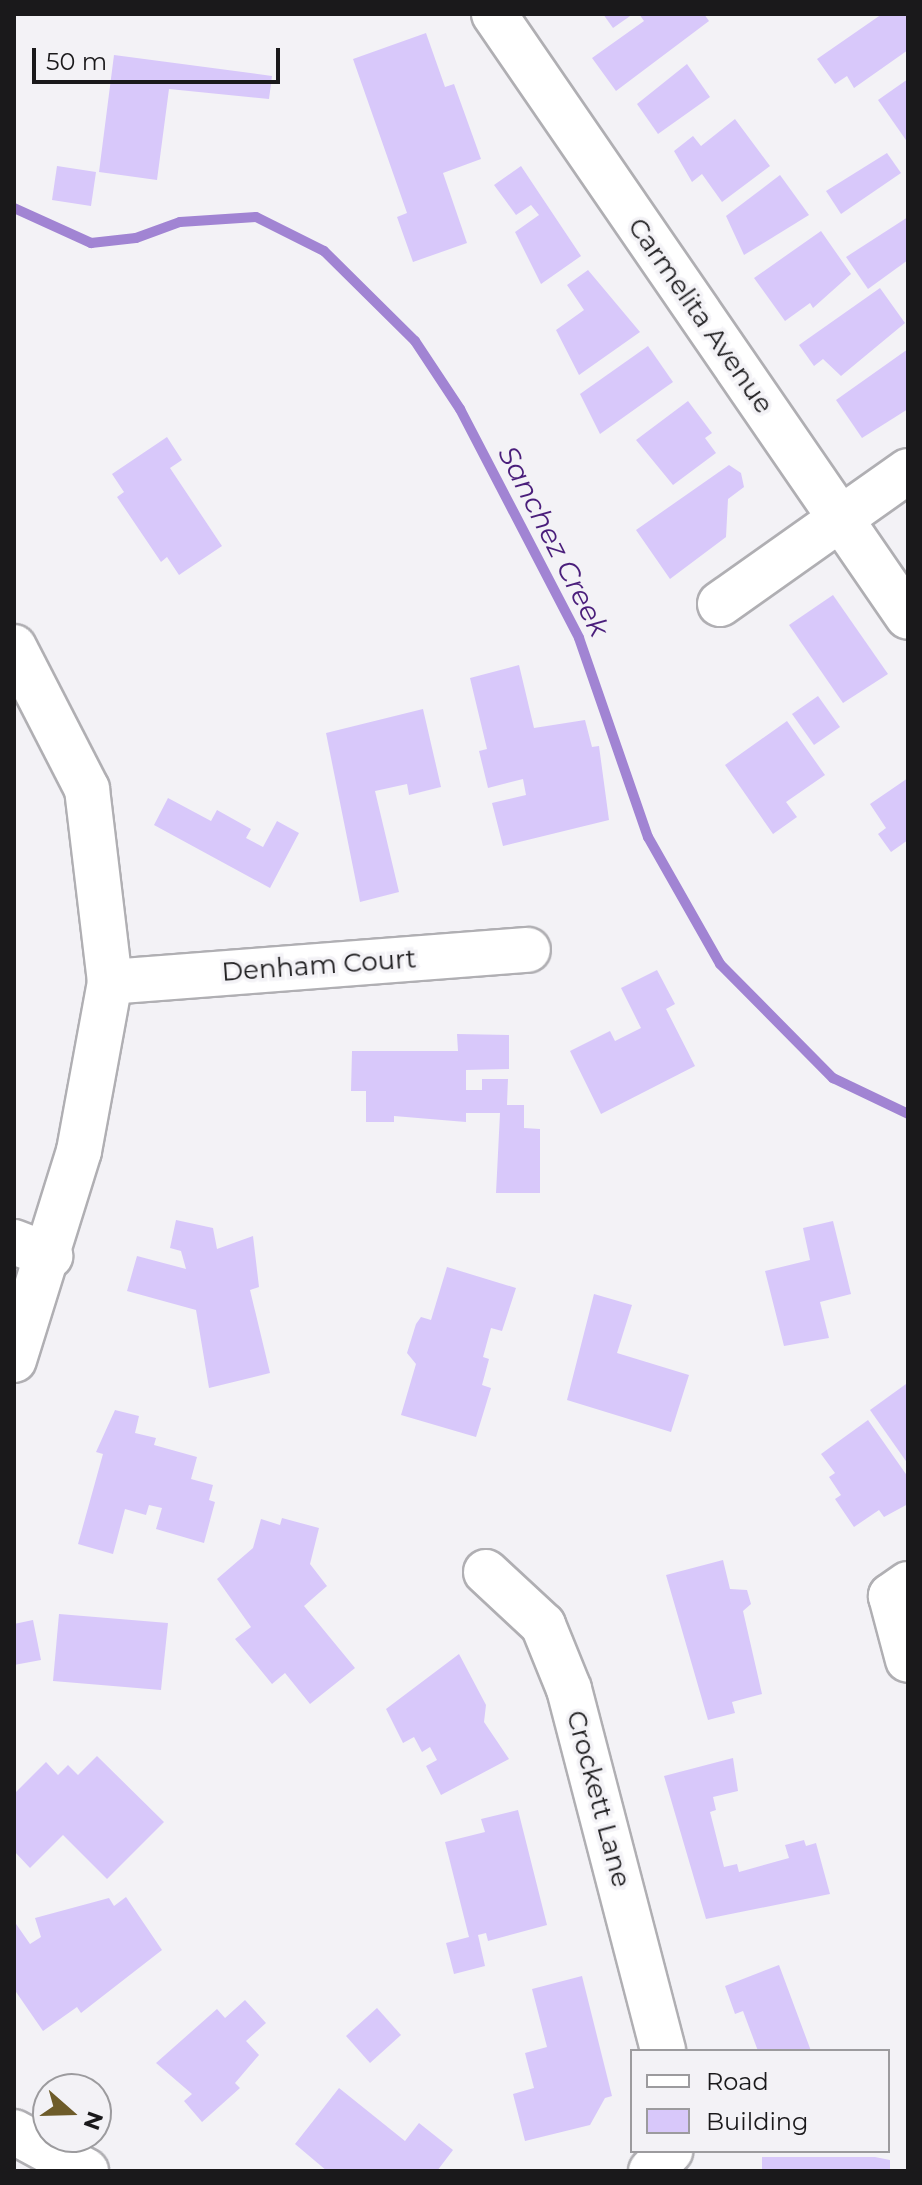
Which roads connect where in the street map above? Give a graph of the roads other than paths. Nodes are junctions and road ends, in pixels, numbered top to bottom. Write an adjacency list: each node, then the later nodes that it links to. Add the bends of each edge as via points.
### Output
1 (494, 14): 3 (street, Carmelita Avenue)
2 (908, 471): 3 (street)
3 (839, 518): 4 (street); 5 (street, Carmelita Avenue)
4 (720, 604)
5 (908, 617)
6 (14, 647): 8 (street, via 87,789)
7 (528, 950): 8 (street, Denham Court)
8 (110, 982): 9 (street, via 79,1151)
9 (32, 1249): 10 (street)
10 (14, 1360)
11 (486, 1572): 14 (street, Crockett Lane, via 543,1625 569,1689)
12 (900, 1590): 13 (street)
13 (908, 1660)
14 (662, 2049)
15 (14, 2132): 17 (street)
16 (668, 2153): 18 (street)
17 (86, 2171)
18 (651, 2171)

